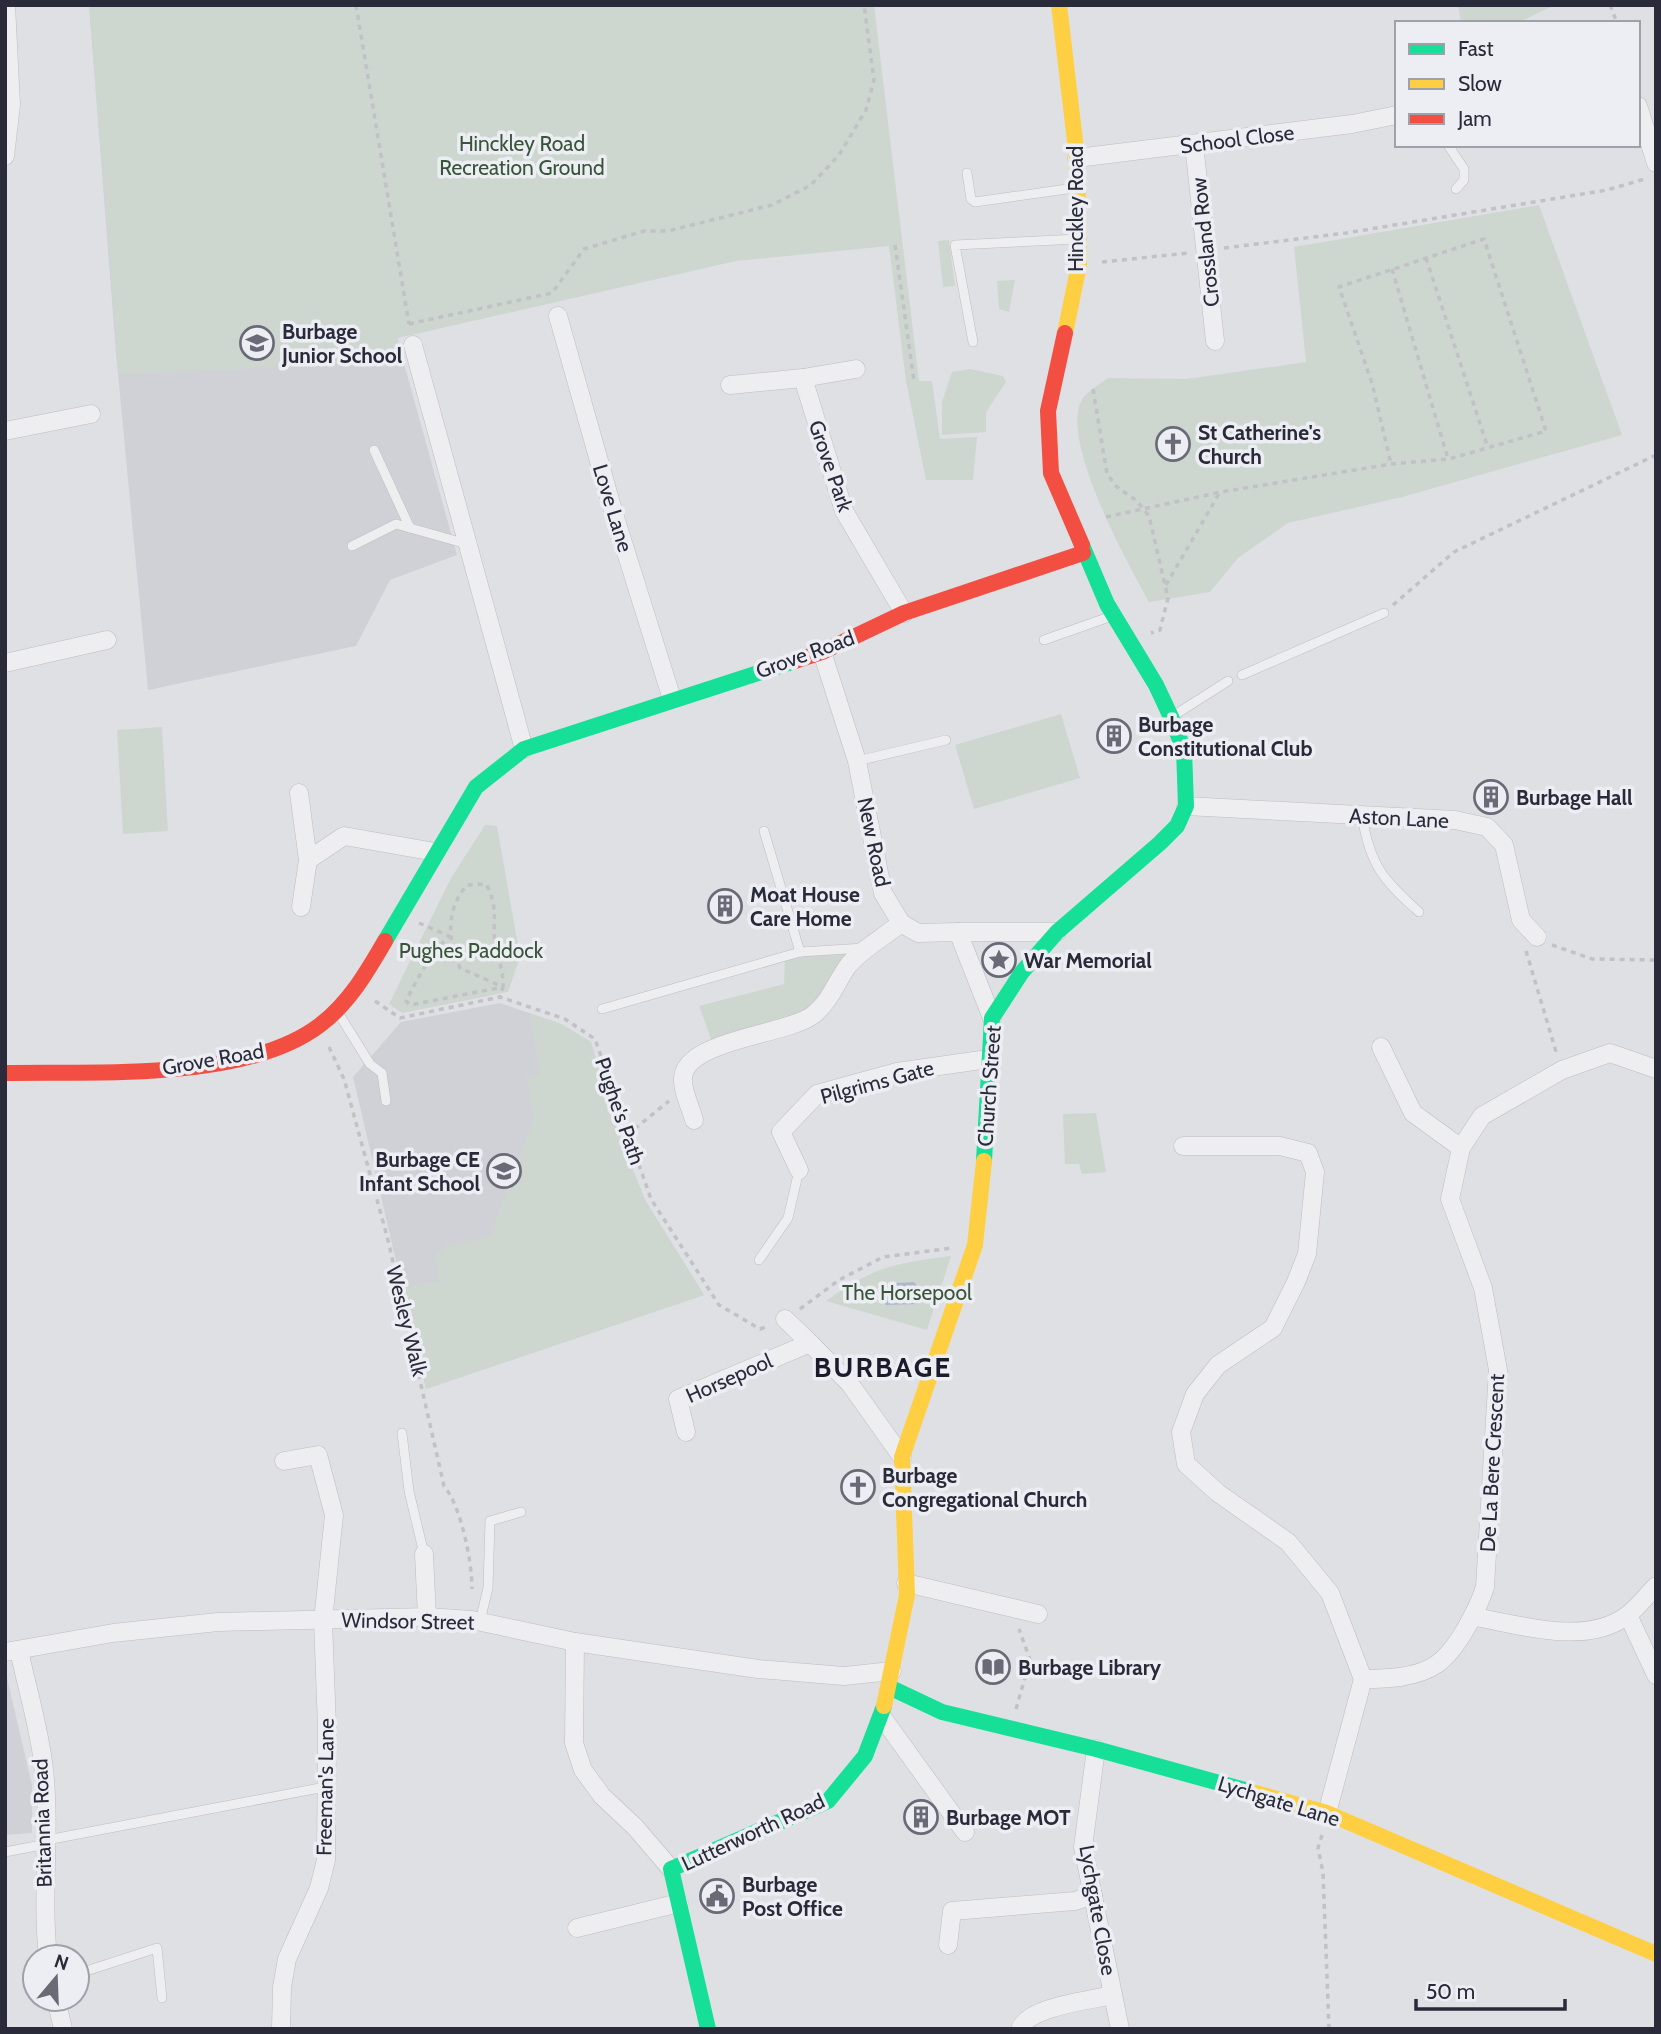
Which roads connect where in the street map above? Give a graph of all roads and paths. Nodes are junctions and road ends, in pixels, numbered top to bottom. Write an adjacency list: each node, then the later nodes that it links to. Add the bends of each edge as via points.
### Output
1 (6, 5): 9 (street, via 11,105)
2 (356, 5): 23 (path)
3 (864, 5): 23 (path, via 874,80 866,110 839,155 811,185 772,205 668,231 644,231 584,250 552,293)
4 (1059, 5): 10 (main road, Hinckley Road)
5 (1640, 112): 11 (street)
6 (1395, 116): 7 (street, School Close)
7 (1194, 144): 10 (street, School Close); 18 (street, Crossland Row)
8 (1449, 147): 15 (lane, via 1464,169 1464,180)
9 (5, 156)
10 (1077, 158): 14 (main road, Hinckley Road)
11 (1656, 163)
12 (967, 173): 14 (lane, via 975,202)
13 (1656, 176): 18 (path, via 1607,190)
14 (1079, 187): 16 (main road, Hinckley Road)
15 (1456, 189)
16 (1079, 239): 20 (main road, Hinckley Road); 25 (lane, via 955,245)
17 (895, 245): 29 (path)
18 (1206, 251): 20 (path); 24 (street, Crossland Row)
19 (1426, 258): 21 (path); 34 (path); 34 (path, via 1484,239 1546,431)
20 (1079, 265): 45 (main road, Hinckley Road, via 1048,411 1051,473)
21 (1392, 269): 37 (path); 38 (path, via 1339,287 1372,383)
22 (558, 316): 57 (street, Love Lane)
23 (409, 324): 26 (path)
24 (1215, 341)
25 (973, 342)
26 (412, 345): 43 (street)
27 (856, 369): 28 (street)
28 (803, 379): 30 (street); 48 (street, Grove Park, via 844,511)
29 (914, 381)
30 (730, 385)
31 (1093, 389): 40 (path, via 1107,474)
32 (91, 414): 33 (street)
33 (5, 431)
34 (1488, 448): 37 (path)
35 (374, 450): 42 (lane)
36 (1656, 455): 47 (path, via 1454,552)
37 (1449, 459): 38 (path)
38 (1391, 464): 39 (path)
39 (1221, 492): 40 (path); 46 (path)
40 (1143, 509): 41 (path); 46 (path, via 1149,516)
41 (1106, 517)
42 (410, 528): 43 (lane); 44 (lane, via 396,524)
43 (468, 545): 60 (street)
44 (352, 546)
45 (1083, 553): 48 (main road, Grove Road); 49 (main road)
46 (1165, 587): 52 (path, via 1168,598 1160,630)
47 (1384, 613): 55 (lane)
48 (904, 614): 53 (main road, Grove Road)
49 (1114, 616): 51 (lane); 52 (main road)
50 (107, 640): 54 (street)
51 (1044, 640)
52 (1130, 642): 58 (main road)
53 (822, 652): 57 (main road, Grove Road); 61 (street, New Road)
54 (5, 663)
55 (1242, 675)
56 (1228, 681): 58 (lane)
57 (672, 699): 60 (main road, Grove Road)
58 (1171, 718): 63 (main road, via 1184,750)
59 (946, 740): 61 (lane)
60 (524, 748): 66 (main road, Grove Road, via 476,787)
61 (857, 761): 71 (street, New Road, via 883,893)
62 (299, 793): 67 (street)
63 (1186, 806): 64 (street, Aston Lane); 73 (main road, Church Street, via 1177,826 1160,843)
64 (1362, 816): 69 (lane, via 1372,860); 75 (street, Aston Lane, via 1455,820 1487,827 1504,845 1521,920)
65 (764, 831): 77 (lane)
66 (435, 852): 67 (street, via 344,836); 70 (main road, Grove Road)
67 (308, 860): 68 (street)
68 (301, 907)
69 (1419, 912)
70 (401, 915): 74 (path); 80 (main road, Grove Road)
71 (901, 923): 72 (street, via 918,933); 76 (street)
72 (958, 932): 73 (street); 84 (street)
73 (1057, 932): 84 (main road, Church Street, via 1022,972)
74 (449, 936): 79 (path, via 460,968); 79 (path, via 418,977 406,1000 410,1006); 79 (path, via 457,897 467,886 486,884 496,902 495,942)
75 (1532, 944): 78 (path, via 1592,959); 89 (path)
76 (866, 948): 77 (lane); 91 (street, via 816,1014 801,1023 714,1047 688,1065 682,1078)
77 (800, 952): 83 (lane)
78 (1656, 960)
79 (503, 987): 81 (path)
80 (357, 988): 81 (path, via 400,1018); 82 (main road, Grove Road)
81 (500, 997): 94 (path, Pughe's Path, via 565,1019 596,1039)
82 (336, 1009): 85 (main road, Grove Road); 92 (lane, via 370,1065 382,1073)
83 (602, 1009)
84 (992, 1018): 87 (main road, Church Street)
85 (319, 1026): 90 (main road, Grove Road, via 267,1052 185,1069); 116 (path, Wesley Walk, via 344,1079 391,1252 444,1486 454,1497 472,1573)
86 (1381, 1047): 96 (street, via 1413,1113)
87 (988, 1059): 97 (street, Pilgrims Gate, via 897,1072 817,1094 781,1132); 98 (main road, Church Street, via 986,1138)
88 (1656, 1069): 89 (street, De La Bere Crescent, via 1610,1053)
89 (1562, 1070): 96 (street, De La Bere Crescent, via 1482,1115)
90 (5, 1073)
91 (685, 1088): 93 (street); 94 (path)
92 (386, 1101)
93 (694, 1120)
94 (627, 1135): 100 (path, Pughe's Path, via 651,1199 719,1305 760,1329)
95 (1183, 1146): 121 (street, via 1280,1146 1308,1153 1315,1171 1307,1254 1273,1328 1218,1365 1195,1394 1181,1432 1186,1464 1287,1542 1330,1593)
96 (1461, 1148): 114 (street, De La Bere Crescent, via 1450,1199 1483,1288 1498,1370 1485,1587)
97 (799, 1170): 99 (lane, via 788,1218)
98 (975, 1245): 100 (path, via 883,1257 839,1280); 104 (main road, Church Street)
99 (759, 1260)
100 (785, 1319): 101 (street)
101 (810, 1343): 102 (street, Horsepool, via 678,1399); 104 (street, via 850,1384)
102 (687, 1432)
103 (402, 1433): 107 (lane)
104 (902, 1457): 108 (main road, Church Street)
105 (284, 1461): 115 (street, Freeman's Lane, via 318,1455 334,1515)
106 (521, 1512): 116 (lane, via 489,1521 488,1588)
107 (424, 1554): 113 (street)
108 (906, 1583): 110 (street); 120 (main road, Church Street)
109 (1656, 1586): 112 (street)
110 (1011, 1607): 111 (street); 123 (path, via 1030,1660)
111 (1038, 1614)
112 (1628, 1615): 114 (street, via 1599,1629 1548,1631); 119 (street)
113 (427, 1617): 115 (street, Windsor Street); 116 (street, Windsor Street)
114 (1475, 1617): 121 (street, De La Bere Crescent, via 1437,1664 1392,1680)
115 (323, 1620): 118 (street, Windsor Street, via 218,1622 113,1633); 125 (street, Freeman's Lane)
116 (476, 1620): 117 (street, Windsor Street)
117 (575, 1642): 120 (street, Windsor Street, via 758,1669); 130 (street, via 574,1743 583,1770)
118 (12, 1651): 128 (street, Britannia Road, via 44,1769)
119 (1656, 1675)
120 (890, 1679): 122 (main road, Lutterworth Road); 123 (main road, Lychgate Lane, via 942,1712)
121 (1363, 1679): 126 (street)
122 (882, 1717): 127 (street); 130 (main road, Lutterworth Road, via 865,1756 828,1801)
123 (1010, 1728): 124 (main road, Lychgate Lane)
124 (1096, 1749): 126 (main road, Lychgate Lane); 131 (street, Lychgate Close, via 1083,1847)
125 (326, 1787): 128 (lane); 140 (street, Freeman's Lane, via 326,1860 319,1888 287,1959)
126 (1327, 1813): 136 (main road, Lychgate Lane); 144 (path, via 1318,1849 1323,1872)
127 (965, 1832)
128 (47, 1842): 129 (lane); 134 (street, Britannia Road)
129 (5, 1852)
130 (671, 1869): 132 (main road, Lutterworth Road)
131 (1093, 1895): 135 (street, via 1075,1901 952,1911); 138 (street, Lychgate Close)
132 (679, 1903): 133 (street); 141 (main road, Lutterworth Road)
133 (577, 1928)
134 (47, 1943)
135 (948, 1945)
136 (1656, 1954)
137 (91, 1969): 139 (lane, via 157,1948)
138 (1113, 1995): 142 (street, via 1037,2012 1023,2021); 143 (street, Lychgate Close)
139 (162, 1998)
140 (281, 2029)
141 (708, 2029)
142 (1020, 2029)
143 (1120, 2029)
144 (1329, 2029)

